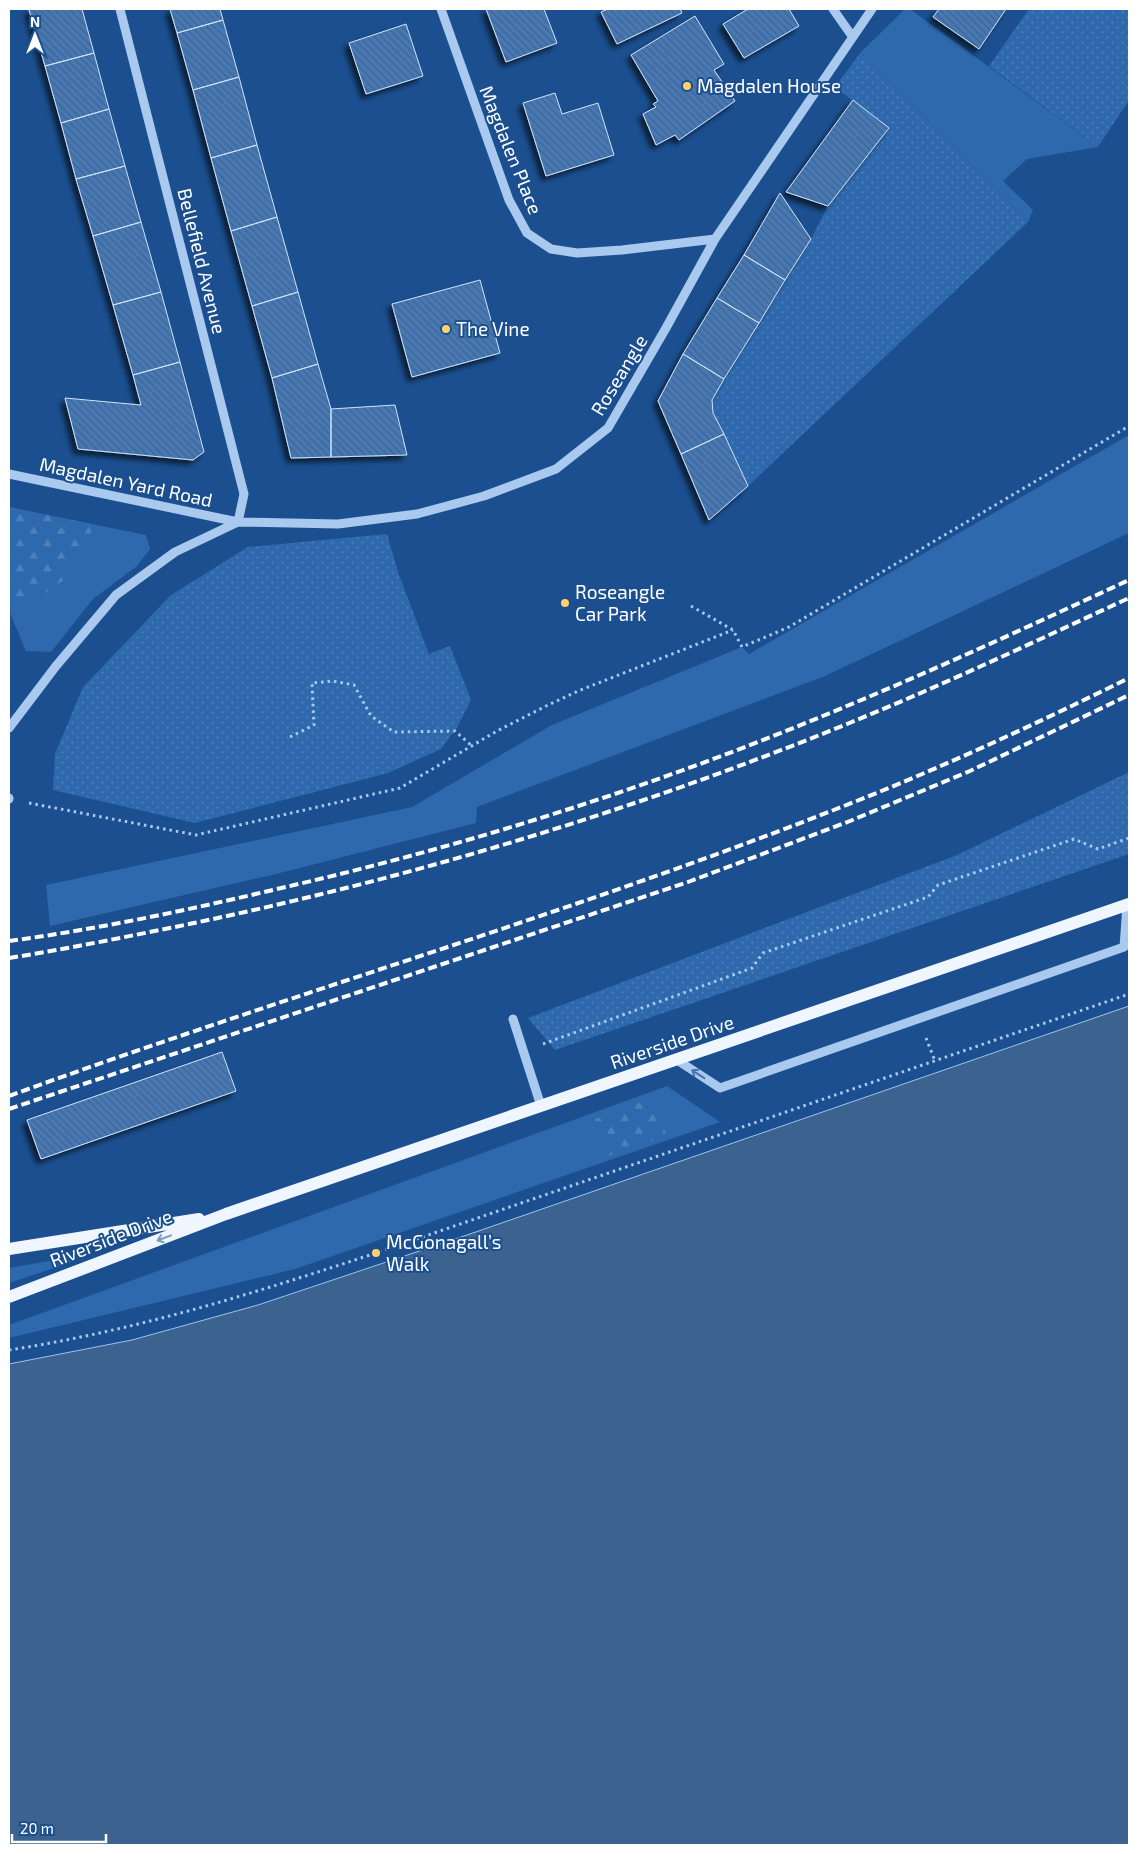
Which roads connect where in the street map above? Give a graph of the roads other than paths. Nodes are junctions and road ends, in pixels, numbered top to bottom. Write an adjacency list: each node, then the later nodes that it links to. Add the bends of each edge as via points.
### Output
1 (120, 9): 8 (street, Bellefield Avenue, via 244,494)
2 (440, 9): 6 (street, Magdalen Place, via 509,200 527,233 551,249 577,253)
3 (833, 9): 5 (street)
4 (872, 9): 5 (street, Roseangle)
5 (852, 36): 6 (street, Roseangle)
6 (715, 239): 8 (street, Roseangle, via 608,428 556,470 484,496 417,514 338,524)
7 (9, 474): 8 (street, Magdalen Yard Road)
8 (238, 522): 9 (street, via 175,552 116,596 56,666)
9 (9, 728)
10 (1128, 905): 12 (main road, Riverside Drive); 12 (street, one-way to 12, via 1124,947 720,1088)
11 (513, 1020): 13 (street)
12 (677, 1060): 13 (main road, Riverside Drive)
13 (541, 1106): 14 (main road, Riverside Drive)
14 (226, 1214): 15 (main road, Riverside Drive); 16 (main road, Riverside Drive, one-way to 16)
15 (9, 1249)
16 (9, 1297)

